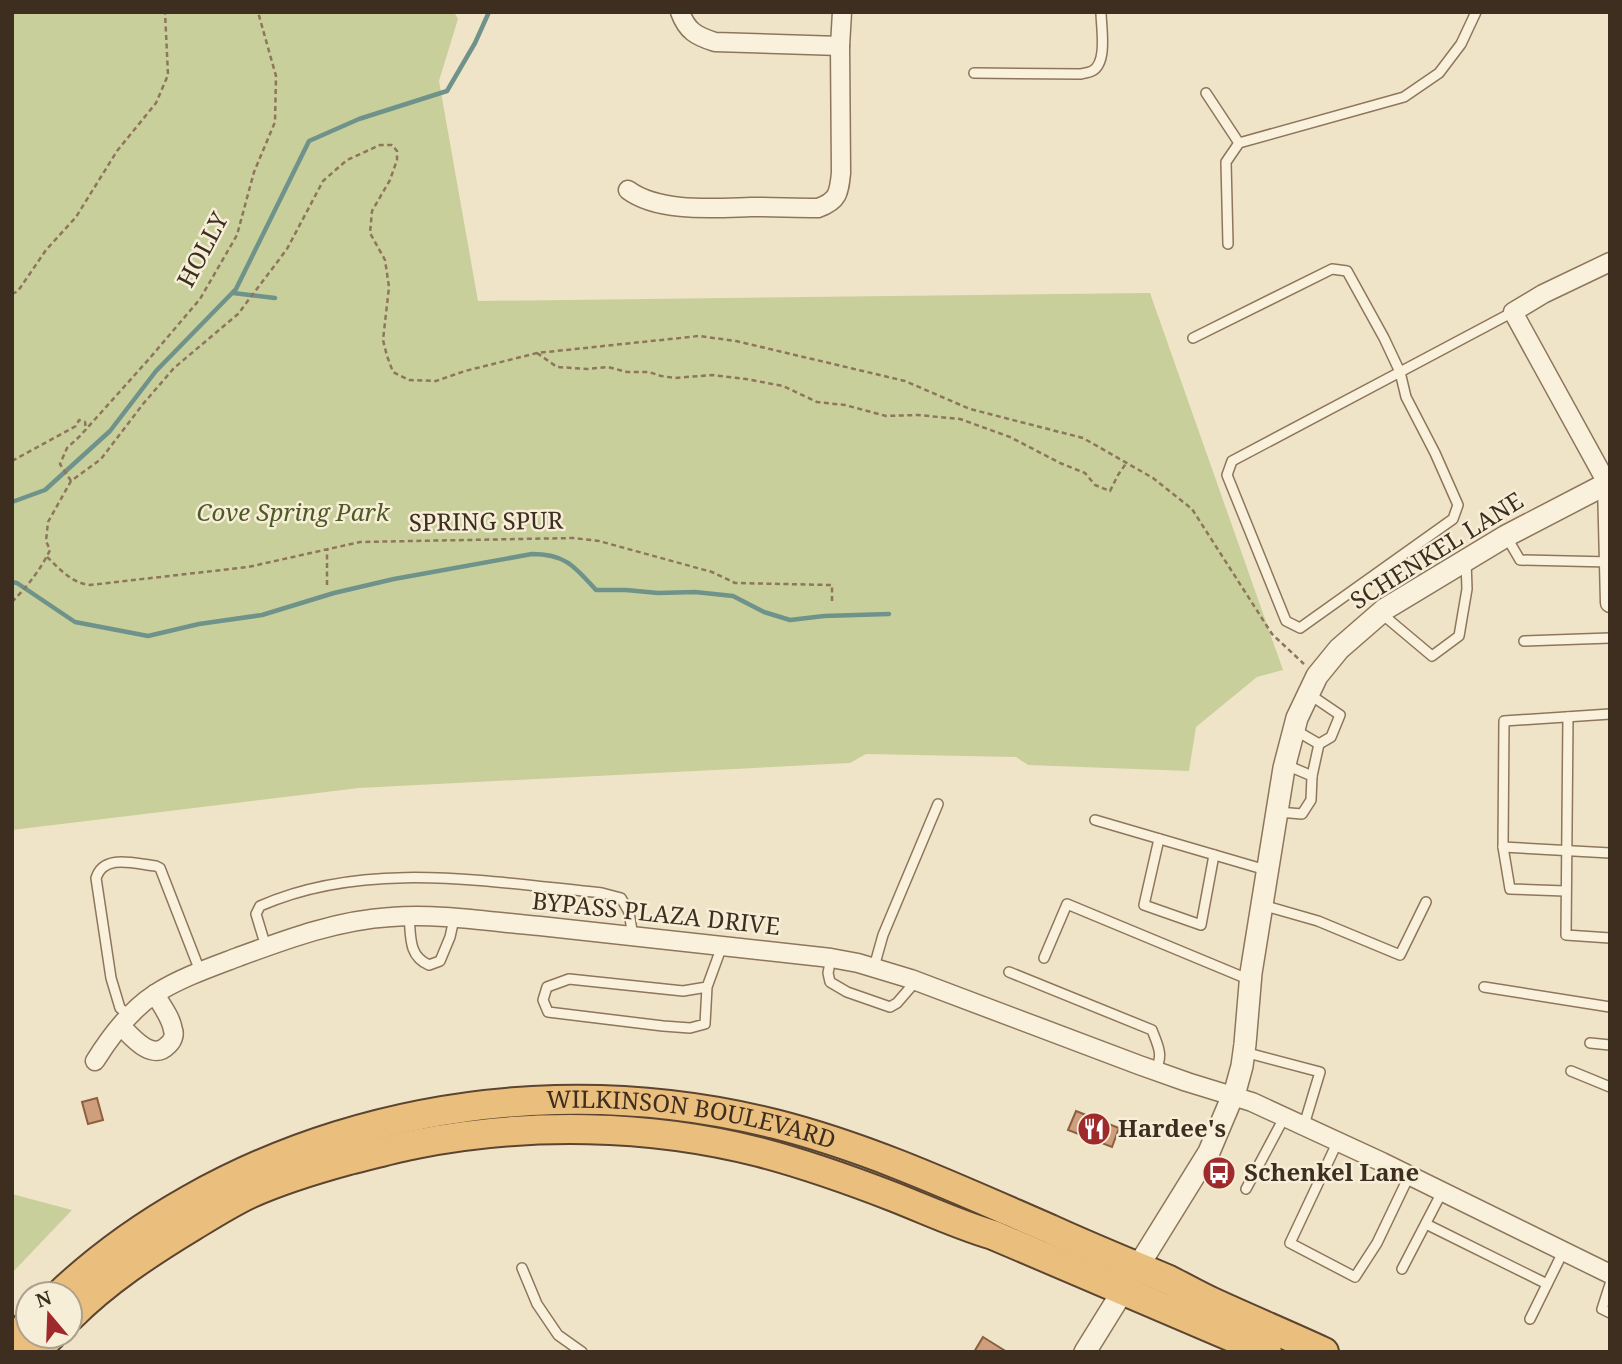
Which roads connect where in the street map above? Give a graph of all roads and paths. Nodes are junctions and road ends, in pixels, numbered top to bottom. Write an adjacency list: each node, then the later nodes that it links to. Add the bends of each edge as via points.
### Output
1 (165, 12): 14 (path, via 167,75 156,103 117,151 76,217)
2 (258, 12): 19 (path, HOLLY, via 276,76 275,122 254,172 237,235 200,299)
3 (680, 12): 7 (street, via 692,32 715,42)
4 (842, 12): 7 (street)
5 (1101, 12): 8 (lane, via 1102,56 1093,71)
6 (1476, 12): 10 (lane, via 1461,44 1439,73 1404,97)
7 (840, 46): 11 (street, via 841,173 839,191 830,203 818,208 680,206)
8 (974, 72)
9 (1206, 93): 10 (lane)
10 (1239, 143): 12 (lane, via 1226,162)
11 (628, 190)
12 (1228, 244)
13 (1610, 262): 15 (street)
14 (12, 294)
15 (1513, 312): 18 (lane); 23 (street)
16 (1193, 338): 18 (lane, via 1332,269 1347,271)
17 (537, 353): 21 (path, via 699,336 736,341 905,381 970,408 1083,438); 21 (path, via 557,367 608,367 675,378 712,375 746,379 783,386 817,402 886,416 960,419 1010,437 1085,473 1095,485 1110,491); 22 (path, via 436,381 410,380 393,372 383,340 387,274 370,233 372,211 390,180 397,151 392,145 380,145 347,160 323,181 287,249 239,314 174,368 100,459)
18 (1401, 372): 18 (lane, via 1232,461 1227,475 1286,621 1300,628 1453,519 1458,505 1406,397)
19 (86, 430): 20 (path, via 85,422 79,421); 22 (path, HOLLY, via 67,448 60,464)
20 (12, 461)
21 (1127, 463): 36 (path, via 1192,509 1272,634)
22 (71, 481): 26 (path, via 48,522)
23 (1609, 482): 24 (street, SCHENKEL LANE); 28 (street)
24 (1506, 536): 27 (street, SCHENKEL LANE); 28 (lane, via 1520,560)
25 (327, 548): 26 (path, SPRING SPUR, via 248,567 90,585 74,581); 29 (path); 31 (path, SPRING SPUR, via 360,542 573,538 712,572 736,583 832,585)
26 (47, 556): 30 (path)
27 (1465, 559): 33 (street, SCHENKEL LANE); 33 (lane, via 1467,589 1459,636 1432,656)
28 (1609, 562): 32 (street)
29 (327, 585)
30 (12, 602)
31 (832, 602)
32 (1610, 603)
33 (1381, 613): 36 (street, SCHENKEL LANE, via 1339,649)
34 (1610, 638): 35 (lane)
35 (1524, 641)
36 (1313, 685): 39 (street, SCHENKEL LANE); 40 (lane, via 1340,715 1331,737)
37 (1610, 714): 38 (lane)
38 (1568, 717): 47 (lane, via 1504,721); 48 (lane)
39 (1294, 729): 40 (lane); 41 (street, SCHENKEL LANE)
40 (1319, 744): 42 (lane)
41 (1284, 764): 42 (lane); 44 (street, SCHENKEL LANE)
42 (1311, 776): 44 (lane, via 1311,800 1302,814)
43 (938, 804): 63 (lane)
44 (1276, 811): 51 (street, SCHENKEL LANE)
45 (1096, 820): 46 (lane)
46 (1159, 839): 50 (lane); 50 (lane, via 1144,905 1201,925)
47 (1503, 847): 48 (lane); 52 (lane, via 1510,888)
48 (1566, 851): 49 (lane); 52 (lane)
49 (1610, 853)
50 (1214, 855): 51 (lane)
51 (1268, 870): 54 (street, SCHENKEL LANE)
52 (1565, 891): 58 (lane, via 1566,935)
53 (1426, 902): 54 (lane, via 1400,955 1318,921)
54 (1262, 905): 66 (street, SCHENKEL LANE)
55 (409, 916): 56 (street, BYPASS PLAZA DRIVE); 56 (lane, via 412,946 420,961 429,965 440,961); 60 (street, BYPASS PLAZA DRIVE, via 340,924)
56 (454, 919): 57 (street, BYPASS PLAZA DRIVE)
57 (633, 937): 59 (street, BYPASS PLAZA DRIVE); 60 (lane, via 629,912 621,898 602,893 388,877 324,886 260,906 256,914)
58 (1610, 938)
59 (722, 946): 61 (street, BYPASS PLAZA DRIVE); 68 (lane)
60 (266, 947): 64 (street, BYPASS PLAZA DRIVE)
61 (831, 958): 63 (street, BYPASS PLAZA DRIVE); 67 (lane, via 830,982 890,1007)
62 (1044, 958): 66 (lane, via 1067,904)
63 (874, 967): 67 (street, BYPASS PLAZA DRIVE)
64 (200, 971): 70 (street, BYPASS PLAZA DRIVE); 72 (lane, via 160,868 109,862 96,878 111,978)
65 (1009, 972): 77 (lane, via 1152,1030 1159,1048)
66 (1250, 980): 75 (street, SCHENKEL LANE)
67 (916, 981): 77 (street, BYPASS PLAZA DRIVE)
68 (707, 987): 68 (lane, via 683,991 569,979 547,987 543,1000 548,1012 690,1028 705,1024)
69 (1484, 987): 71 (lane)
70 (155, 994): 72 (street, BYPASS PLAZA DRIVE); 72 (street, via 173,1030 171,1043 152,1050 138,1043)
71 (1610, 1007)
72 (126, 1021): 76 (street, BYPASS PLAZA DRIVE)
73 (1590, 1043): 74 (lane)
74 (1610, 1045)
75 (1244, 1052): 80 (street, SCHENKEL LANE); 82 (lane, via 1320,1072)
76 (96, 1061)
77 (1155, 1071): 80 (street, BYPASS PLAZA DRIVE)
78 (1570, 1071): 79 (lane)
79 (1610, 1087)
80 (1233, 1096): 81 (street, BYPASS PLAZA DRIVE); 92 (street, SCHENKEL LANE, via 1209,1152)
81 (1284, 1116): 82 (street, BYPASS PLAZA DRIVE); 85 (lane)
82 (1304, 1125): 83 (street, BYPASS PLAZA DRIVE)
83 (1338, 1141): 84 (street, BYPASS PLAZA DRIVE); 84 (lane, via 1290,1243 1355,1277 1377,1243)
84 (1409, 1175): 86 (street, BYPASS PLAZA DRIVE)
85 (1246, 1189)
86 (1442, 1192): 87 (lane); 88 (street, BYPASS PLAZA DRIVE)
87 (1426, 1224): 90 (lane); 94 (lane)
88 (1563, 1251): 91 (street, BYPASS PLAZA DRIVE); 94 (lane)
89 (522, 1268): 99 (lane, via 537,1304 558,1335)
90 (1402, 1269)
91 (1610, 1275)
92 (1130, 1279): 93 (highway, WILKINSON BOULEVARD, via 930,1178 776,1125 689,1107 550,1100 454,1108 314,1143 194,1198 143,1229); 96 (highway, WILKINSON BOULEVARD, via 964,1227 869,1187 756,1151 674,1137 547,1130 415,1144 331,1165 250,1194 142,1258); 100 (street, SCHENKEL LANE); 101 (highway, WILKINSON BOULEVARD); 102 (highway, WILKINSON BOULEVARD)
93 (77, 1280)
94 (1547, 1284): 98 (lane)
95 (1610, 1284): 97 (lane, via 1602,1309)
96 (84, 1304)
97 (1610, 1313)
98 (1530, 1319)
99 (582, 1352)
100 (1085, 1352)
101 (1267, 1352)
102 (1324, 1352)

